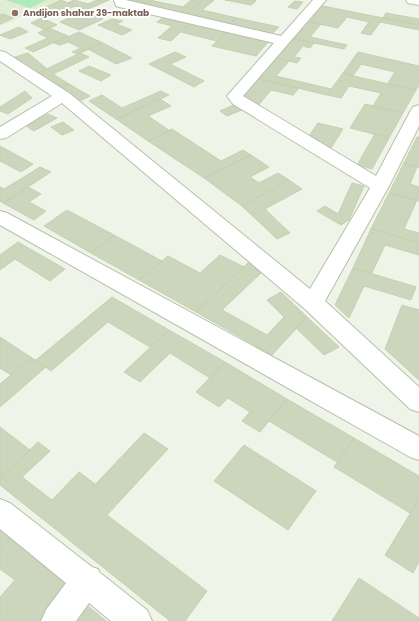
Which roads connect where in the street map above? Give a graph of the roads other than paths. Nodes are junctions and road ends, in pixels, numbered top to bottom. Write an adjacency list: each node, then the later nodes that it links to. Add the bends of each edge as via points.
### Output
1 (120, 0): 5 (street, via 124,4)
2 (320, 0): 5 (street)
3 (412, 0): 4 (street)
4 (419, 1)
5 (284, 41): 10 (street, via 235,96 238,101)
6 (0, 54): 7 (street)
7 (63, 96): 9 (street); 12 (street)
8 (419, 110): 10 (street)
9 (0, 134)
10 (380, 186): 12 (street)
11 (0, 217): 14 (street)
12 (313, 303): 13 (street)
13 (419, 402)
14 (419, 449)
15 (0, 512): 16 (street)
16 (87, 580): 17 (street); 18 (street)
17 (57, 621)
18 (136, 621)

